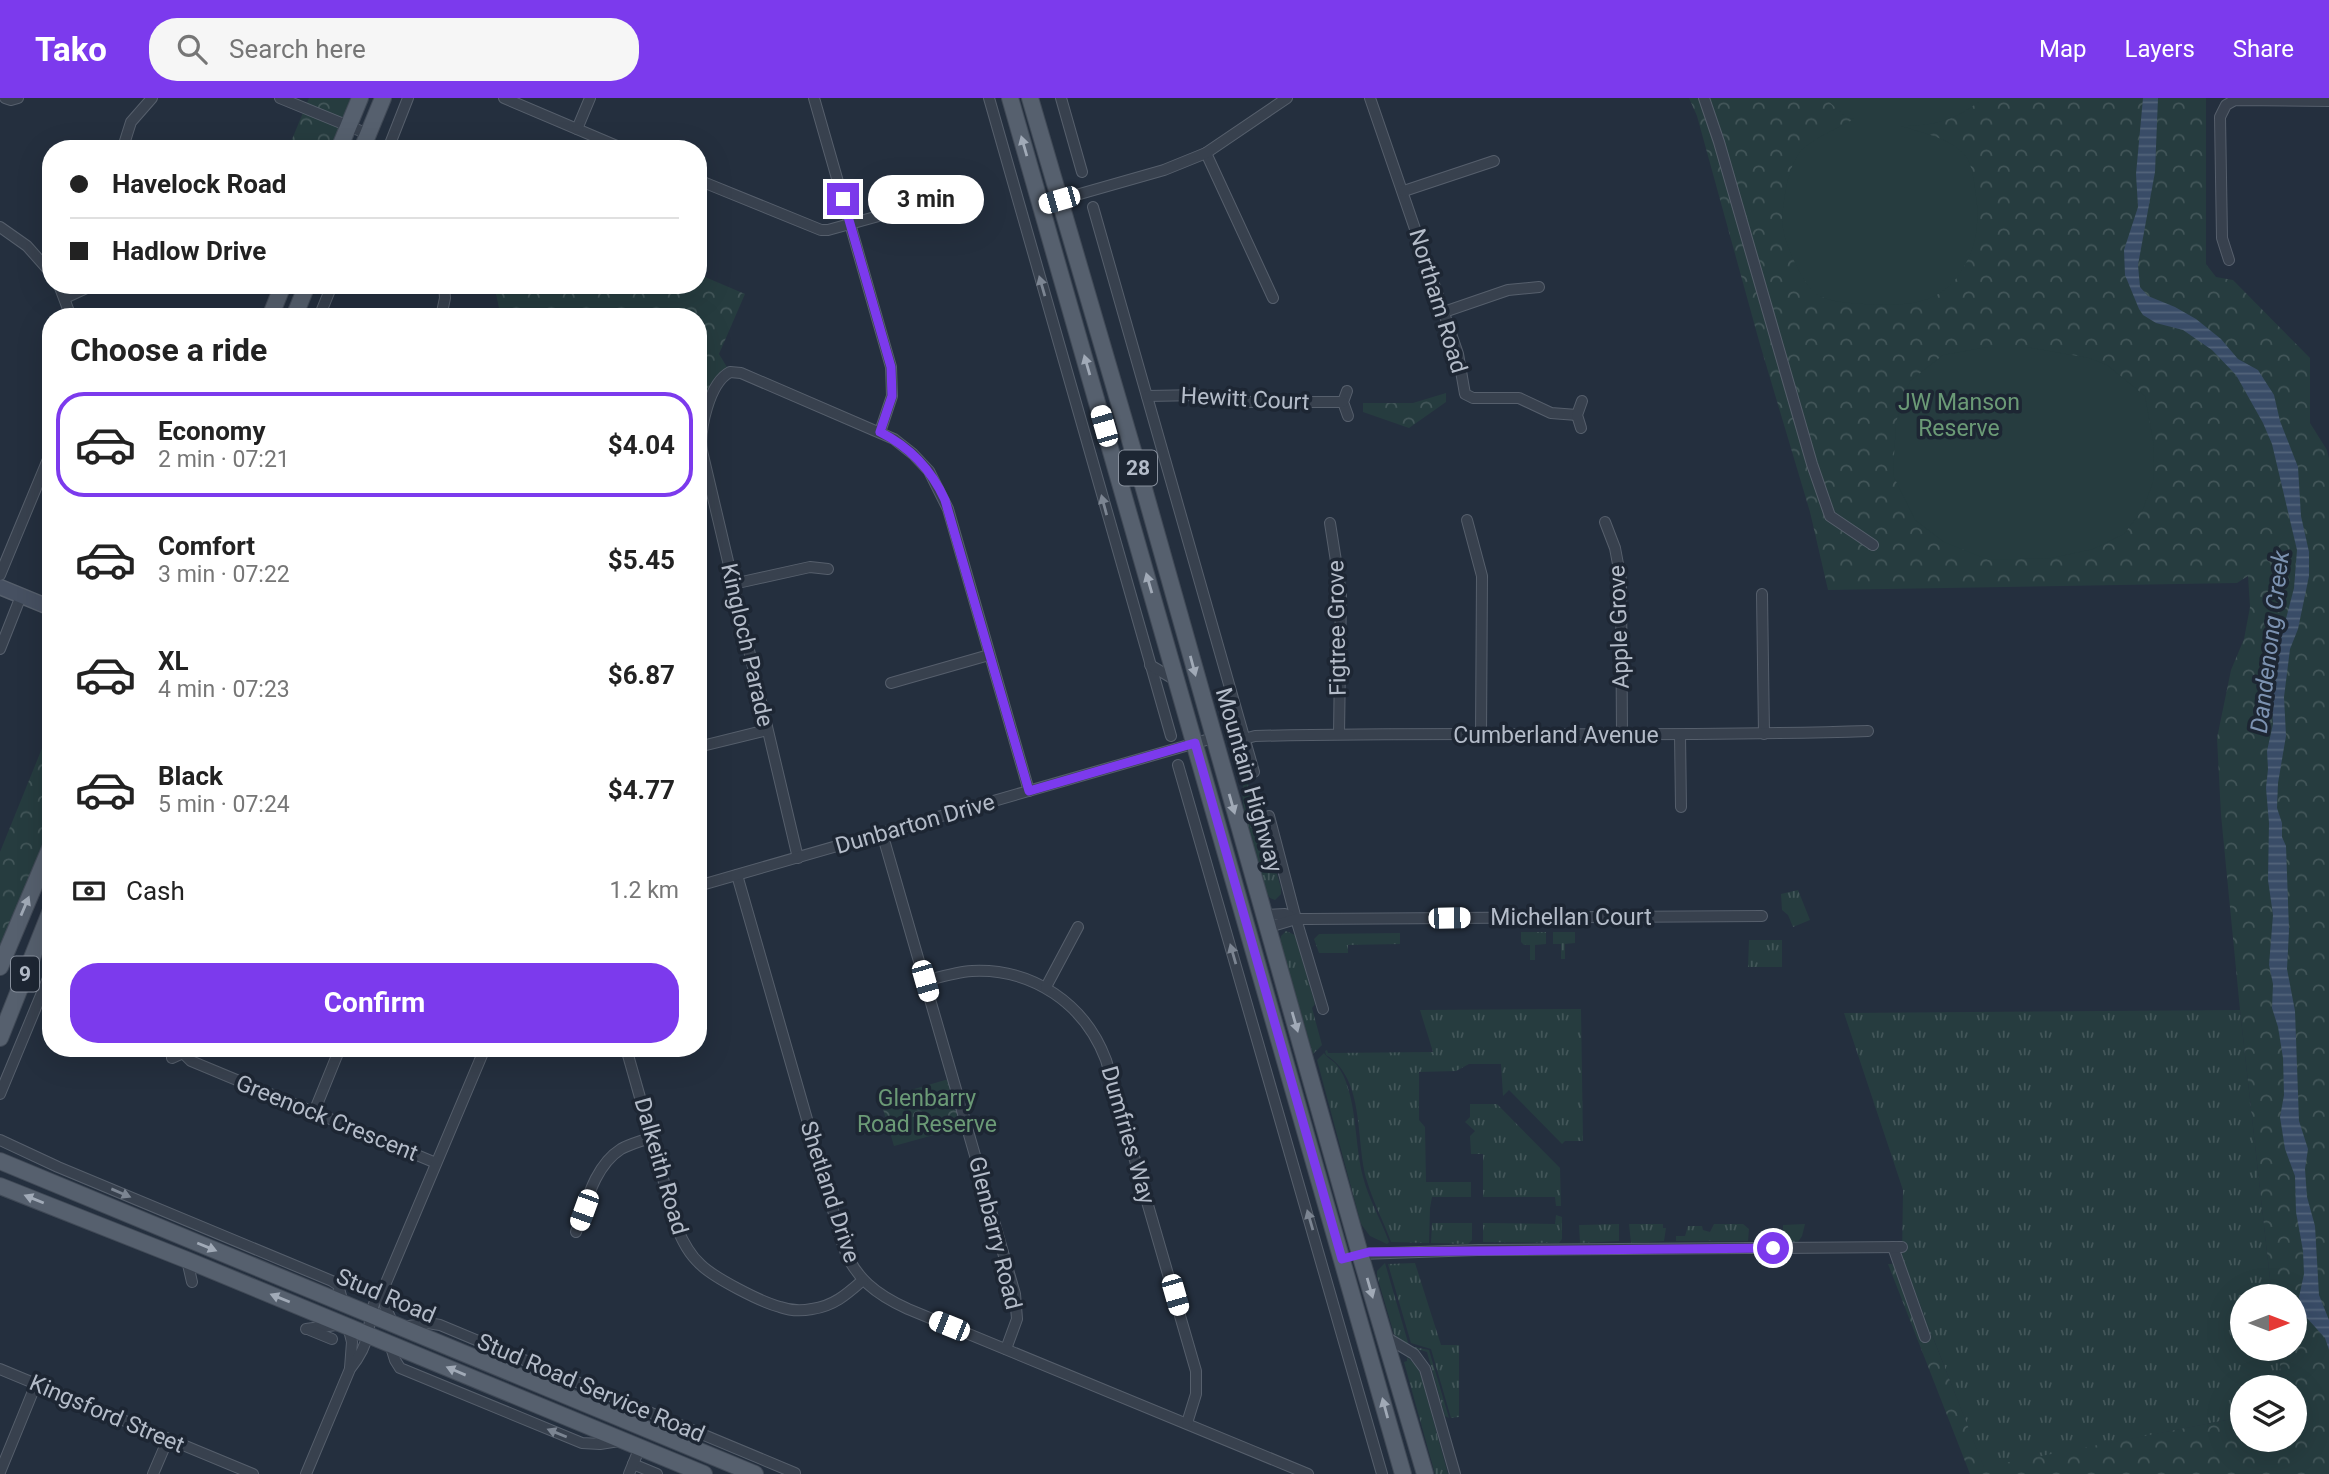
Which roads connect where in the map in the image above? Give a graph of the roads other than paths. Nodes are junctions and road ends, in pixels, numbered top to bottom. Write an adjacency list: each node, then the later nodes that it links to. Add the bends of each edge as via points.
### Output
1 (5, 98): 2 (street)
2 (18, 98)
3 (152, 98): 21 (street, via 131,122)
4 (280, 98): 19 (street)
5 (360, 98): 19 (main road)
6 (383, 98): 24 (main road)
7 (408, 98): 25 (street)
8 (504, 98): 20 (street)
9 (590, 98): 20 (street)
10 (814, 98): 36 (street)
11 (989, 98): 73 (street, one-way to 11)
12 (1010, 98): 34 (main road, Mountain Highway / 28, one-way to 12)
13 (1030, 98): 32 (main road, Mountain Highway / 28)
14 (1061, 98): 29 (street)
15 (1287, 98): 27 (street)
16 (1370, 98): 31 (street, Northam Road)
17 (1704, 98): 61 (street, via 1828,512)
18 (2329, 101): 38 (street, via 2235,100 2226,105 2220,117 2222,238)
19 (348, 126): 22 (main road); 23 (street)
20 (578, 129): 26 (street)
21 (125, 140)
22 (343, 140)
23 (363, 140)
24 (366, 140)
25 (392, 140)
26 (603, 140)
27 (1206, 153): 32 (street); 44 (street)
28 (1494, 161): 31 (street)
29 (1082, 172)
30 (707, 184): 36 (street, via 816,229)
31 (1404, 191): 46 (street, Northam Road)
32 (1059, 200): 34 (street); 68 (main road, Mountain Highway / 28)
33 (933, 201): 36 (street)
34 (1041, 205): 70 (main road, Mountain Highway / 28, one-way to 34)
35 (1093, 207): 48 (street)
36 (850, 224): 55 (street, via 891,367 892,396)
37 (0, 227): 39 (street)
38 (2229, 260)
39 (42, 263)
40 (1539, 287): 46 (street, via 1508,290)
41 (63, 294): 43 (street)
42 (74, 294): 43 (street)
43 (65, 298): 45 (street)
44 (1273, 298)
45 (68, 308)
46 (1444, 312): 52 (street, Northam Road, via 1461,363 1465,394 1519,398 1551,413)
47 (1347, 391): 50 (street, Hewitt Court)
48 (1147, 396): 50 (street, Hewitt Court); 85 (street)
49 (1582, 401): 52 (street)
50 (1343, 402): 53 (street, Hewitt Court)
51 (707, 411): 55 (street, Kingloch Parade, via 721,379 730,372 741,373)
52 (1577, 415): 54 (street)
53 (1348, 416)
54 (1581, 428)
55 (880, 432): 72 (street, Kingloch Parade, via 913,454 941,492)
56 (707, 469): 64 (street, Kingloch Parade)
57 (42, 474): 63 (street)
58 (1467, 520): 81 (street, via 1482,576)
59 (1605, 522): 79 (street, Apple Grove, via 1621,580)
60 (1330, 523): 78 (street, Figtree Grove, via 1341,593)
61 (1873, 545)
62 (828, 569): 64 (street, via 810,567)
63 (0, 575)
64 (733, 584): 76 (street, Kingloch Parade)
65 (0, 587): 67 (street)
66 (1762, 594): 80 (street)
67 (21, 596): 69 (street); 71 (street)
68 (1175, 598): 70 (main road, via 1164,605); 84 (main road, Mountain Highway / 28, one-way to 84)
69 (42, 604)
70 (1161, 625): 74 (main road, Mountain Highway / 28)
71 (0, 649)
72 (989, 655): 75 (street); 90 (street, Kingloch Parade)
73 (1150, 665): 74 (street); 83 (street)
74 (1177, 681): 86 (main road, Mountain Highway / 28)
75 (891, 683)
76 (767, 730): 87 (street); 94 (street, Kingloch Parade)
77 (1868, 731): 80 (street, Cumberland Avenue)
78 (1339, 734): 81 (street, Cumberland Avenue); 85 (street, Cumberland Avenue)
79 (1622, 734): 81 (street, Cumberland Avenue); 82 (street, Cumberland Avenue)
80 (1764, 734): 82 (street, Cumberland Avenue)
81 (1481, 735)
82 (1680, 735): 91 (street)
83 (1171, 736)
84 (1213, 738): 86 (street, Dunbarton Drive); 100 (main road, Mountain Highway / 28, one-way to 100)
85 (1244, 739): 89 (street)
86 (1195, 743): 90 (street, Dunbarton Drive); 101 (main road, Mountain Highway / 28)
87 (707, 745)
88 (1178, 765): 155 (street, one-way to 88)
89 (1254, 772)
90 (1029, 791): 93 (street, Dunbarton Drive)
91 (1681, 807)
92 (1269, 816): 99 (street)
93 (882, 833): 94 (street, Dunbarton Drive); 105 (street, Glenbarry Road)
94 (798, 858): 96 (street, Dunbarton Drive)
95 (42, 867): 104 (main road, 9, one-way to 95)
96 (737, 875): 97 (street, Dunbarton Drive); 126 (street, Shetland Drive, via 843,1245)
97 (707, 883)
98 (1762, 916): 99 (street, Michellan Court)
99 (1296, 919): 100 (street, Michellan Court, via 1285,914); 108 (street)
100 (1267, 921): 101 (main road); 123 (main road, Mountain Highway / 28, one-way to 123)
101 (1247, 926): 124 (main road, Mountain Highway / 28)
102 (1078, 928): 106 (street)
103 (42, 933): 109 (main road, 9)
104 (0, 967)
105 (925, 981): 106 (street, Dumfries Way, via 981,971 1007,973); 137 (street, Glenbarry Road, via 1015,1294 1017,1319)
106 (1046, 987): 141 (street, Dumfries Way, via 1085,1021 1106,1060 1196,1371 1196,1394)
107 (42, 993): 114 (street)
108 (1324, 1009)
109 (0, 1038)
110 (187, 1057): 115 (street, Greenock Crescent)
111 (336, 1057): 115 (street)
112 (481, 1057): 120 (street)
113 (628, 1057): 116 (street, Dalkeith Road)
114 (0, 1094)
115 (314, 1112): 120 (street, Greenock Crescent)
116 (652, 1137): 122 (street, via 624,1147 607,1161); 126 (street, Dalkeith Road, via 681,1238 712,1274 771,1304 797,1310 831,1304)
117 (0, 1140): 118 (street)
118 (29, 1154): 119 (street); 129 (street, one-way to 129, via 332,1281 338,1285)
119 (0, 1161): 129 (main road, Stud Road, one-way to 129)
120 (436, 1163): 128 (street)
121 (0, 1186): 125 (main road, Stud Road, one-way to 121)
122 (576, 1232)
123 (1360, 1254): 124 (main road); 134 (main road, Mountain Highway / 28, one-way to 134); 135 (street, via 1897,1247)
124 (1342, 1259): 156 (main road, Mountain Highway / 28, one-way to 124)
125 (187, 1260): 127 (street); 131 (main road, Stud Road, one-way to 125)
126 (863, 1280): 137 (street, Shetland Drive, via 898,1305)
127 (192, 1282)
128 (385, 1285): 130 (street); 132 (street, via 384,1301)
129 (343, 1303): 130 (main road, Stud Road)
130 (370, 1314): 132 (main road, Stud Road); 133 (street)
131 (345, 1325): 133 (main road, Stud Road); 136 (street, via 306,1329); 139 (street, via 352,1342)
132 (397, 1326): 145 (street, Stud Road Service Road, via 440,1325); 153 (main road, Stud Road)
133 (368, 1335): 139 (street); 143 (main road, Stud Road, one-way to 133)
134 (1384, 1336): 157 (main road, Mountain Highway / 28); 158 (street, via 1415,1354 1425,1369)
135 (1925, 1338)
136 (332, 1339)
137 (1006, 1349): 141 (street, Shetland Drive)
138 (0, 1369): 140 (street, Kingsford Street)
139 (350, 1369): 150 (street)
140 (36, 1384): 142 (street, Kingsford Street); 146 (street)
141 (1187, 1423): 154 (street, Shetland Drive)
142 (167, 1439): 148 (street); 149 (street, Kingsford Street)
143 (640, 1447): 144 (street); 152 (main road, Stud Road)
144 (631, 1469): 151 (street)
145 (780, 1470): 147 (street, Stud Road Service Road)
146 (0, 1472)
147 (795, 1473)
148 (153, 1474)
149 (253, 1474)
150 (306, 1474)
151 (657, 1474)
152 (704, 1474)
153 (755, 1474)
154 (1308, 1474)
155 (1382, 1474)
156 (1403, 1474)
157 (1425, 1474)
158 (1455, 1474)

